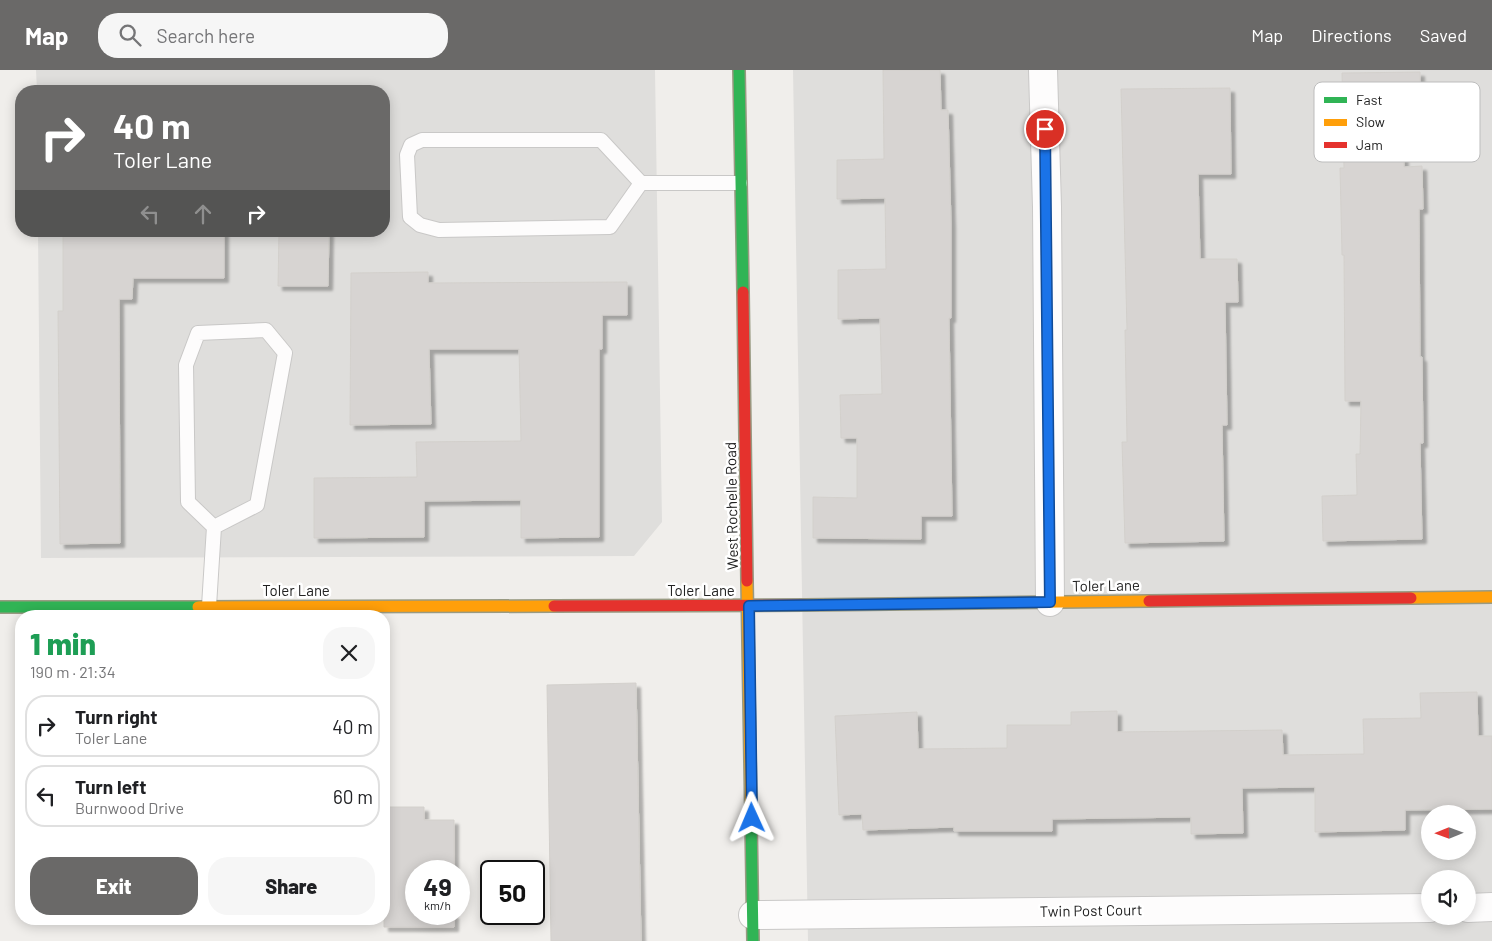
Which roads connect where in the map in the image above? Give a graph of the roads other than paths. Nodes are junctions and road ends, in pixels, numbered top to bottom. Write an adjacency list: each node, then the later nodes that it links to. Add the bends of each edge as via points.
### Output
1 (739, 70): 3 (street, West Rochelle Road)
2 (1043, 70): 7 (street)
3 (740, 183): 4 (lane); 9 (street, West Rochelle Road)
4 (641, 184): 4 (lane, via 601,140 422,140 411,145 407,155 410,217 420,225 439,230 610,227)
5 (214, 527): 5 (lane, via 188,502 186,365 198,333 266,330 285,353 257,505); 8 (lane)
6 (1492, 597): 7 (street, Toler Lane)
7 (1050, 602): 9 (street, Toler Lane)
8 (209, 606): 9 (street, Toler Lane); 10 (street, Toler Lane)
9 (749, 606): 14 (street, West Rochelle Road)
10 (0, 607)
11 (1492, 907): 13 (street)
12 (1421, 908): 14 (street, Twin Post Court)
13 (1476, 908)
14 (753, 928)

